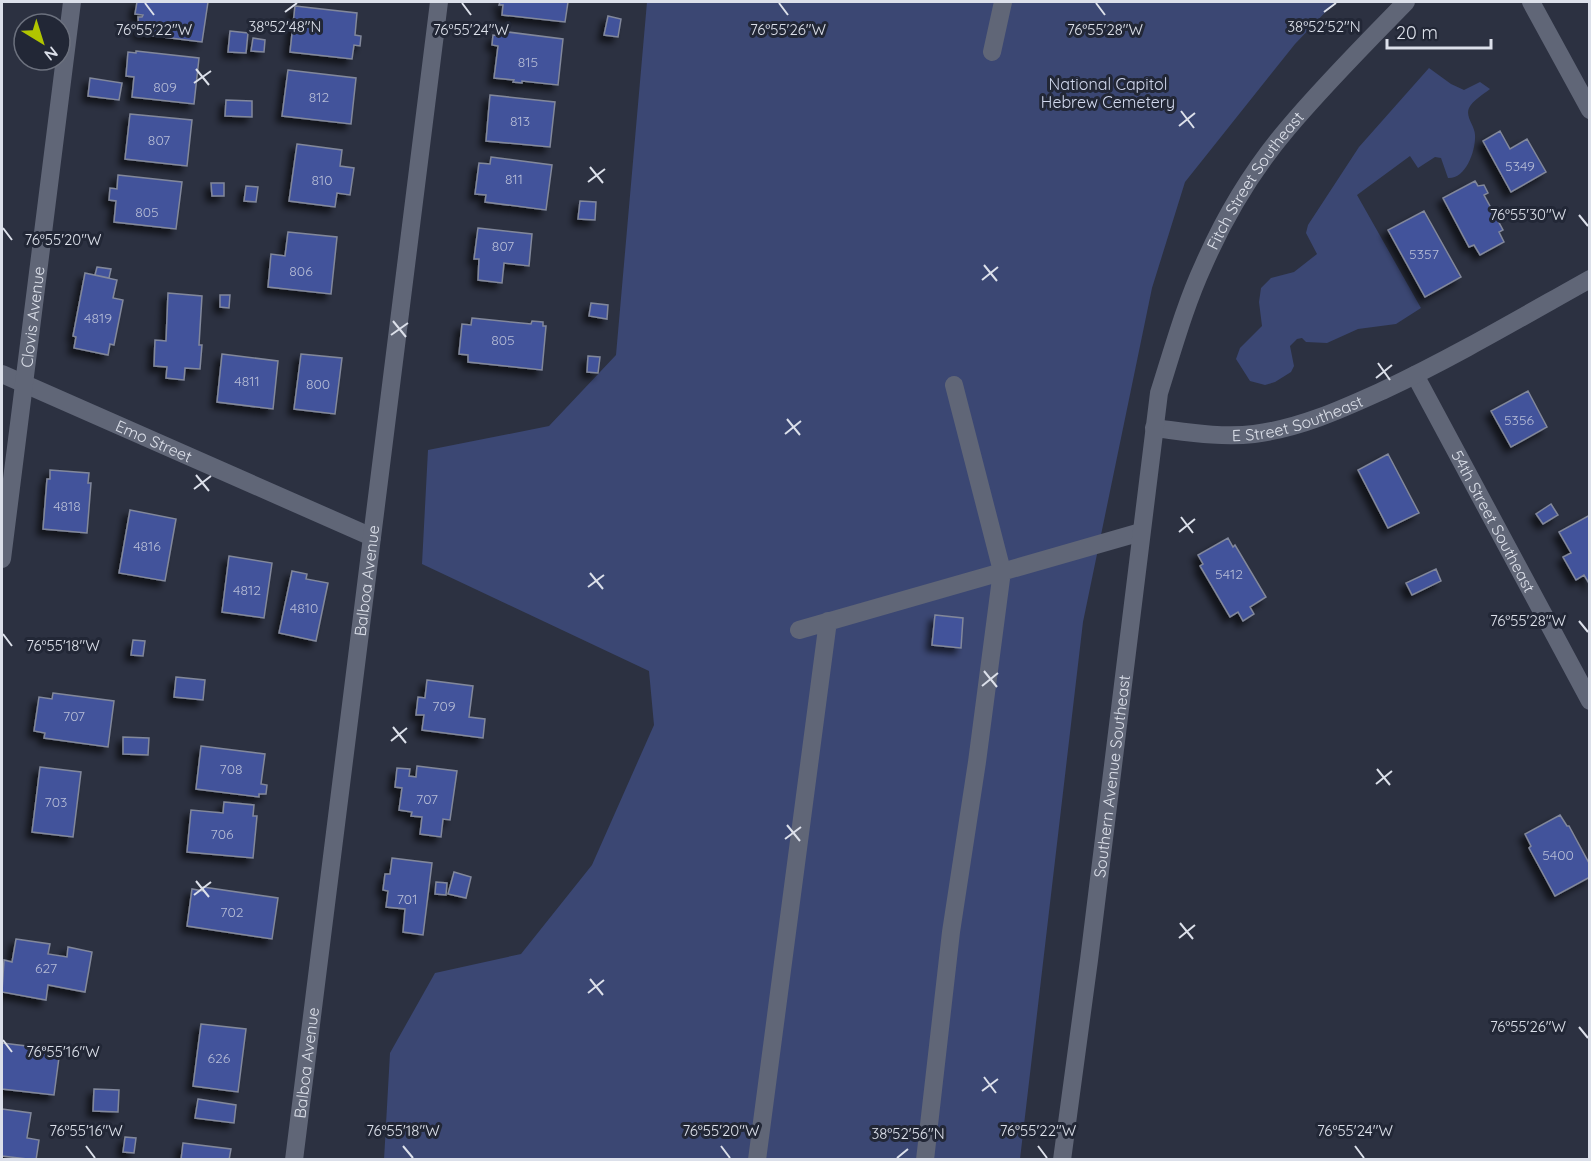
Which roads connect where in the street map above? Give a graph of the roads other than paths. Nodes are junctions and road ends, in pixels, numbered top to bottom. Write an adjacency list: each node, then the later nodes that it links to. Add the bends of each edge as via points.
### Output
1 (72, 2): 11 (street, Clovis Avenue)
2 (439, 2): 16 (street, Balboa Avenue)
3 (1003, 2): 6 (street)
4 (1406, 2): 13 (street, Fitch Street Southeast, via 1287,129 1253,175 1204,264)
5 (1531, 2): 7 (street)
6 (992, 52)
7 (1590, 110)
8 (1590, 279): 10 (street, E Street Southeast)
9 (2, 374): 11 (street, Emo Street)
10 (1415, 375): 14 (street, E Street Southeast, via 1319,419 1287,428 1213,435); 21 (street, 54th Street Southeast)
11 (24, 383): 16 (street, Emo Street); 17 (street, Clovis Avenue)
12 (954, 385): 18 (street)
13 (1159, 393): 14 (street, Southern Avenue Southeast)
14 (1154, 428): 15 (street, Southern Avenue Southeast)
15 (1141, 532): 18 (street); 25 (street, Southern Avenue Southeast)
16 (372, 537): 22 (street, Balboa Avenue)
17 (2, 559)
18 (1002, 571): 19 (street); 24 (street, via 951,932)
19 (828, 621): 20 (street); 23 (street)
20 (799, 630)
21 (1590, 701)
22 (294, 1160)
23 (757, 1160)
24 (925, 1160)
25 (1062, 1160)

